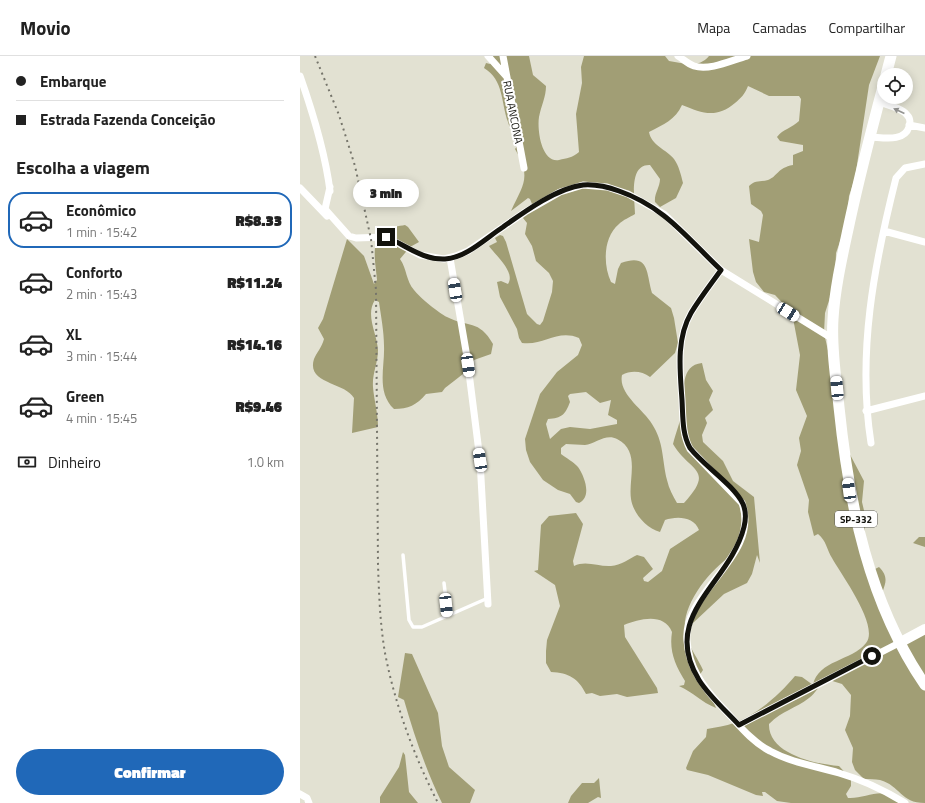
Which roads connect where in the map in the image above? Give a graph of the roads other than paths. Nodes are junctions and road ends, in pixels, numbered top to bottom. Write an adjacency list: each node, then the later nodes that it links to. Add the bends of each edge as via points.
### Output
1 (488, 56): 7 (street)
2 (503, 56): 7 (street, RUA ANCONA)
3 (678, 56): 4 (street, via 694,66 702,67)
4 (747, 56)
5 (891, 56): 6 (main road)
6 (888, 68)
7 (506, 76): 15 (street, RUA ANCONA)
8 (300, 78): 16 (street, via 321,142)
9 (878, 104): 13 (main road, SP-332)
10 (884, 104): 11 (street, one-way to 10, via 907,114)
11 (909, 125): 12 (street); 13 (street, via 907,132 900,137)
12 (925, 128)
13 (869, 136): 26 (main road, SP-332, via 843,254)
14 (925, 164): 22 (street, via 905,168 896,178)
15 (524, 168)
16 (330, 187): 18 (street); 20 (street, via 331,198)
17 (300, 188): 19 (street)
18 (328, 196): 19 (street); 20 (street)
19 (314, 203): 20 (street); 21 (street)
20 (328, 207): 21 (street)
21 (336, 222): 24 (street, via 353,238 386,237 420,255 436,259)
22 (884, 231): 23 (street); 28 (street, via 873,277 868,320)
23 (925, 242)
24 (450, 258): 25 (street, via 468,251 525,212 560,192 583,185 594,185 628,194 664,214); 32 (street, via 480,460)
25 (721, 270): 26 (street); 37 (street, via 691,313 683,333 680,348 682,411 688,444 697,457 734,492 742,503 745,521 741,539 734,553 689,620 687,640 692,664 699,680)
26 (833, 339): 35 (main road, SP-332, via 849,490 870,574)
27 (925, 396): 28 (street)
28 (866, 411): 29 (street)
29 (871, 443)
30 (403, 554): 33 (lane, via 410,624 417,628)
31 (444, 583): 33 (lane)
32 (488, 601): 33 (lane)
33 (448, 616)
34 (925, 629): 35 (street)
35 (899, 643): 36 (main road, SP-332); 37 (street)
36 (925, 685)
37 (739, 725): 40 (street, via 770,751 793,761 870,783)
38 (300, 794): 39 (street, via 307,798)
39 (309, 803)
40 (905, 803)

